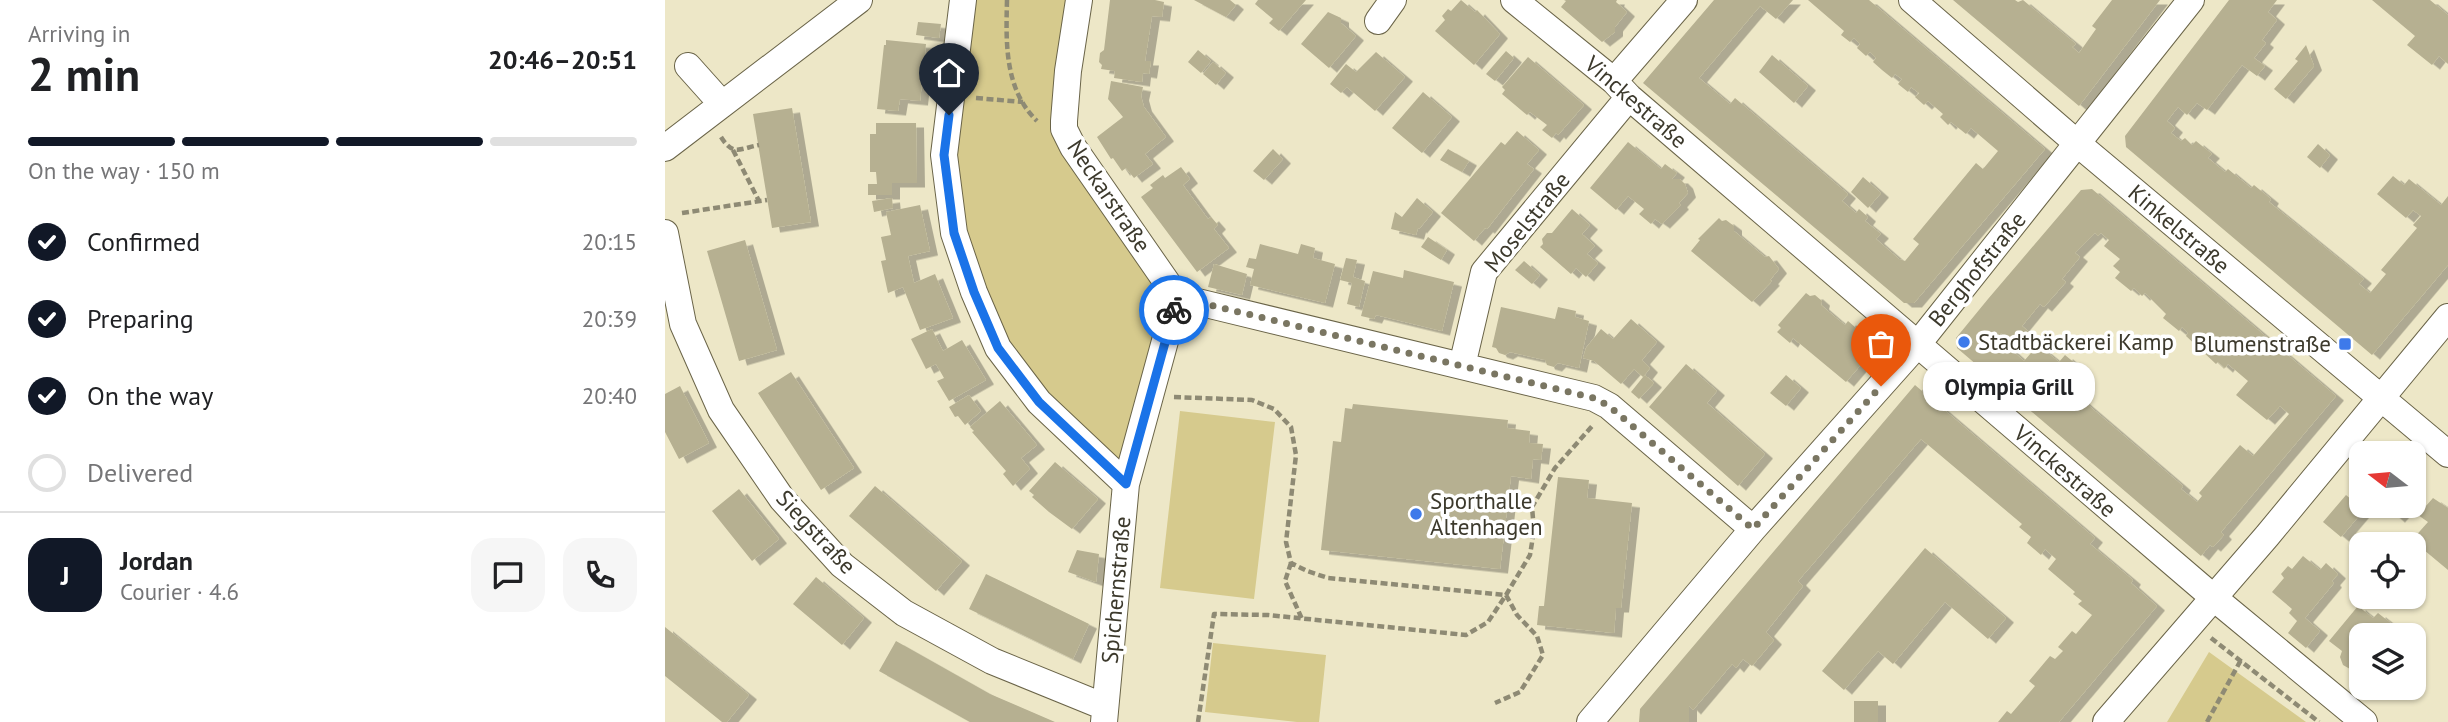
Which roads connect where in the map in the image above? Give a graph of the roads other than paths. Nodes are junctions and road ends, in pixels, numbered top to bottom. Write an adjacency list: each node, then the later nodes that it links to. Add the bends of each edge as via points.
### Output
1 (859, 0): 10 (street)
2 (963, 0): 20 (street, via 944,155 954,233 998,348 1039,402)
3 (1080, 0): 14 (street, Neckarstraße, via 1064,129)
4 (1514, 0): 9 (street, Vinckestraße)
5 (1683, 0): 9 (street, Moselstraße)
6 (1912, 0): 11 (street, Kinkelstraße)
7 (2190, 0): 11 (street, Berghofstraße)
8 (688, 66): 10 (street)
9 (1621, 89): 16 (street, Vinckestraße); 17 (street, Moselstraße, via 1484,272)
10 (722, 104): 12 (street)
11 (2078, 144): 16 (street, Berghofstraße); 18 (street, Kinkelstraße)
12 (665, 148)
13 (665, 233): 23 (street, Siegstraße, via 683,324 721,410 782,499 842,565 904,613)
14 (1177, 297): 17 (street); 20 (street, Spichernstraße)
15 (2448, 317): 18 (street)
16 (1917, 345): 21 (street, Berghofstraße); 22 (street, Vinckestraße)
17 (1462, 366): 21 (street, via 1594,398 1609,406)
18 (2380, 397): 19 (street, Kinkelstraße); 22 (street)
19 (2448, 454)
20 (1126, 484): 23 (street, Spichernstraße)
21 (1753, 529): 24 (street, Berghofstraße)
22 (2214, 598): 25 (street); 26 (street, Vinckestraße)
23 (1105, 714)
24 (1590, 722)
25 (2106, 722)
26 (2364, 722)

